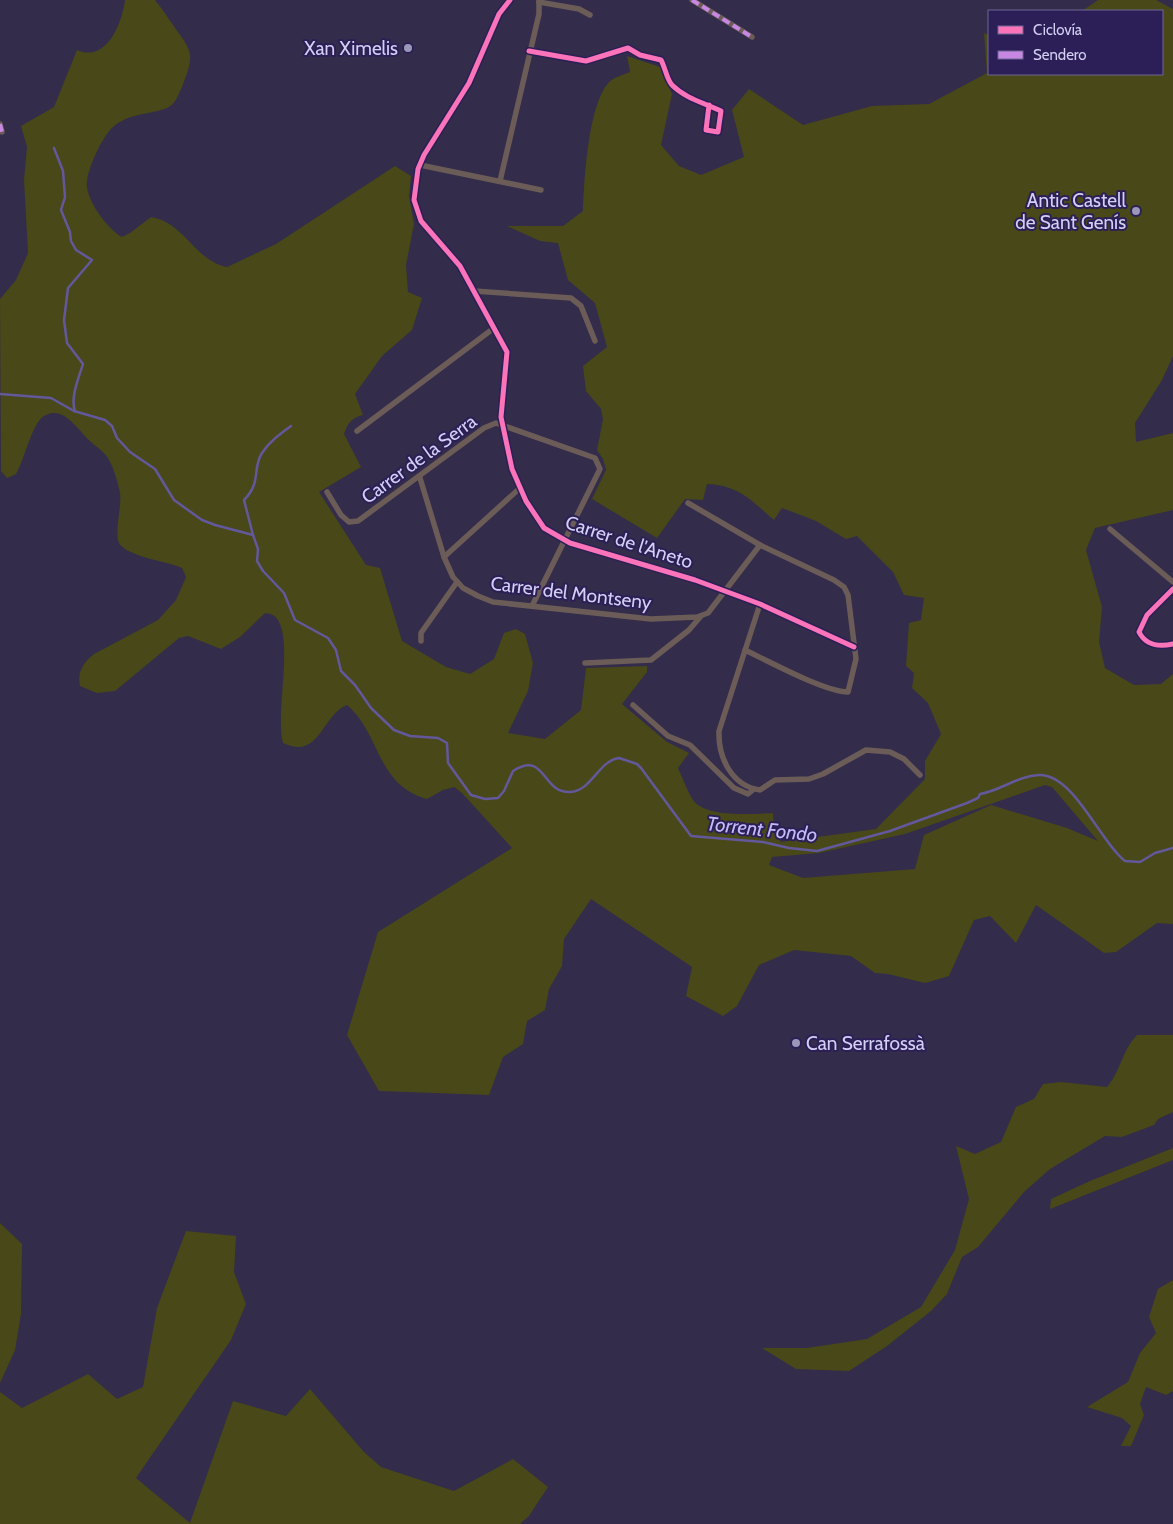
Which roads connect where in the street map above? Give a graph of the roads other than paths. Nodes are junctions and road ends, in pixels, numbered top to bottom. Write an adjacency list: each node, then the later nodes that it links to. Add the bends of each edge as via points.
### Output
1 (510, 0): 10 (street, Carrer de l'Aneto, via 499,14 469,83)
2 (692, 0): 5 (street)
3 (539, 1): 4 (street, via 580,9); 6 (street, via 539,14)
4 (590, 15)
5 (752, 37)
6 (529, 51): 7 (street, via 586,61 628,48 661,60 671,84 693,100); 11 (street)
7 (709, 106): 7 (street, via 721,111 718,132 706,130)
8 (0, 124): 9 (street)
9 (2, 132)
10 (420, 164): 11 (street); 13 (street, Carrer de l'Aneto, via 414,200 420,221 460,266)
11 (500, 181): 12 (street)
12 (541, 190)
13 (474, 292): 14 (street, Carrer de l'Aneto); 15 (street, via 571,298 581,306)
14 (494, 328): 16 (street, Carrer de l'Aneto, via 507,352); 17 (street)
15 (595, 341)
16 (502, 424): 18 (street, Carrer de la Serra, via 484,428); 19 (street, Carrer de l'Aneto, via 512,469); 23 (street, Carrer de la Serra, via 595,458 598,463 600,469)
17 (357, 431)
18 (420, 478): 20 (street, Carrer de la Serra, via 358,521 345,519); 25 (street, Carrer del Montseny)
19 (520, 488): 23 (street, Carrer de l'Aneto, via 544,528); 25 (street)
20 (327, 492)
21 (688, 503): 24 (street)
22 (1110, 529): 27 (street)
23 (565, 541): 29 (street, Carrer de l'Aneto); 31 (street)
24 (760, 545): 29 (street); 35 (street, via 844,587 848,595)
25 (444, 557): 26 (street, Carrer del Montseny)
26 (457, 582): 31 (street, Carrer del Montseny, via 493,602); 33 (street, via 421,633)
27 (1173, 582)
28 (1173, 589): 34 (street, via 1141,624 1139,632 1150,643 1160,646)
29 (726, 592): 30 (street, Carrer de l'Aneto); 32 (street, Carrer del Montseny, via 708,613)
30 (760, 604): 35 (street, Carrer de l'Aneto); 36 (street)
31 (532, 606): 32 (street, Carrer del Montseny, via 651,619)
32 (701, 616): 37 (street, via 689,630 651,660)
33 (421, 642)
34 (1173, 644)
35 (854, 646): 36 (street, via 856,659 848,692 839,692)
36 (745, 650): 40 (street, via 719,732 718,746 724,763 739,782)
37 (585, 662)
38 (633, 705): 40 (street, via 668,736 690,745 734,788 748,794)
39 (920, 774): 40 (street, via 904,759 890,752 866,750 823,774 808,779 775,780 760,790)
40 (754, 789)

